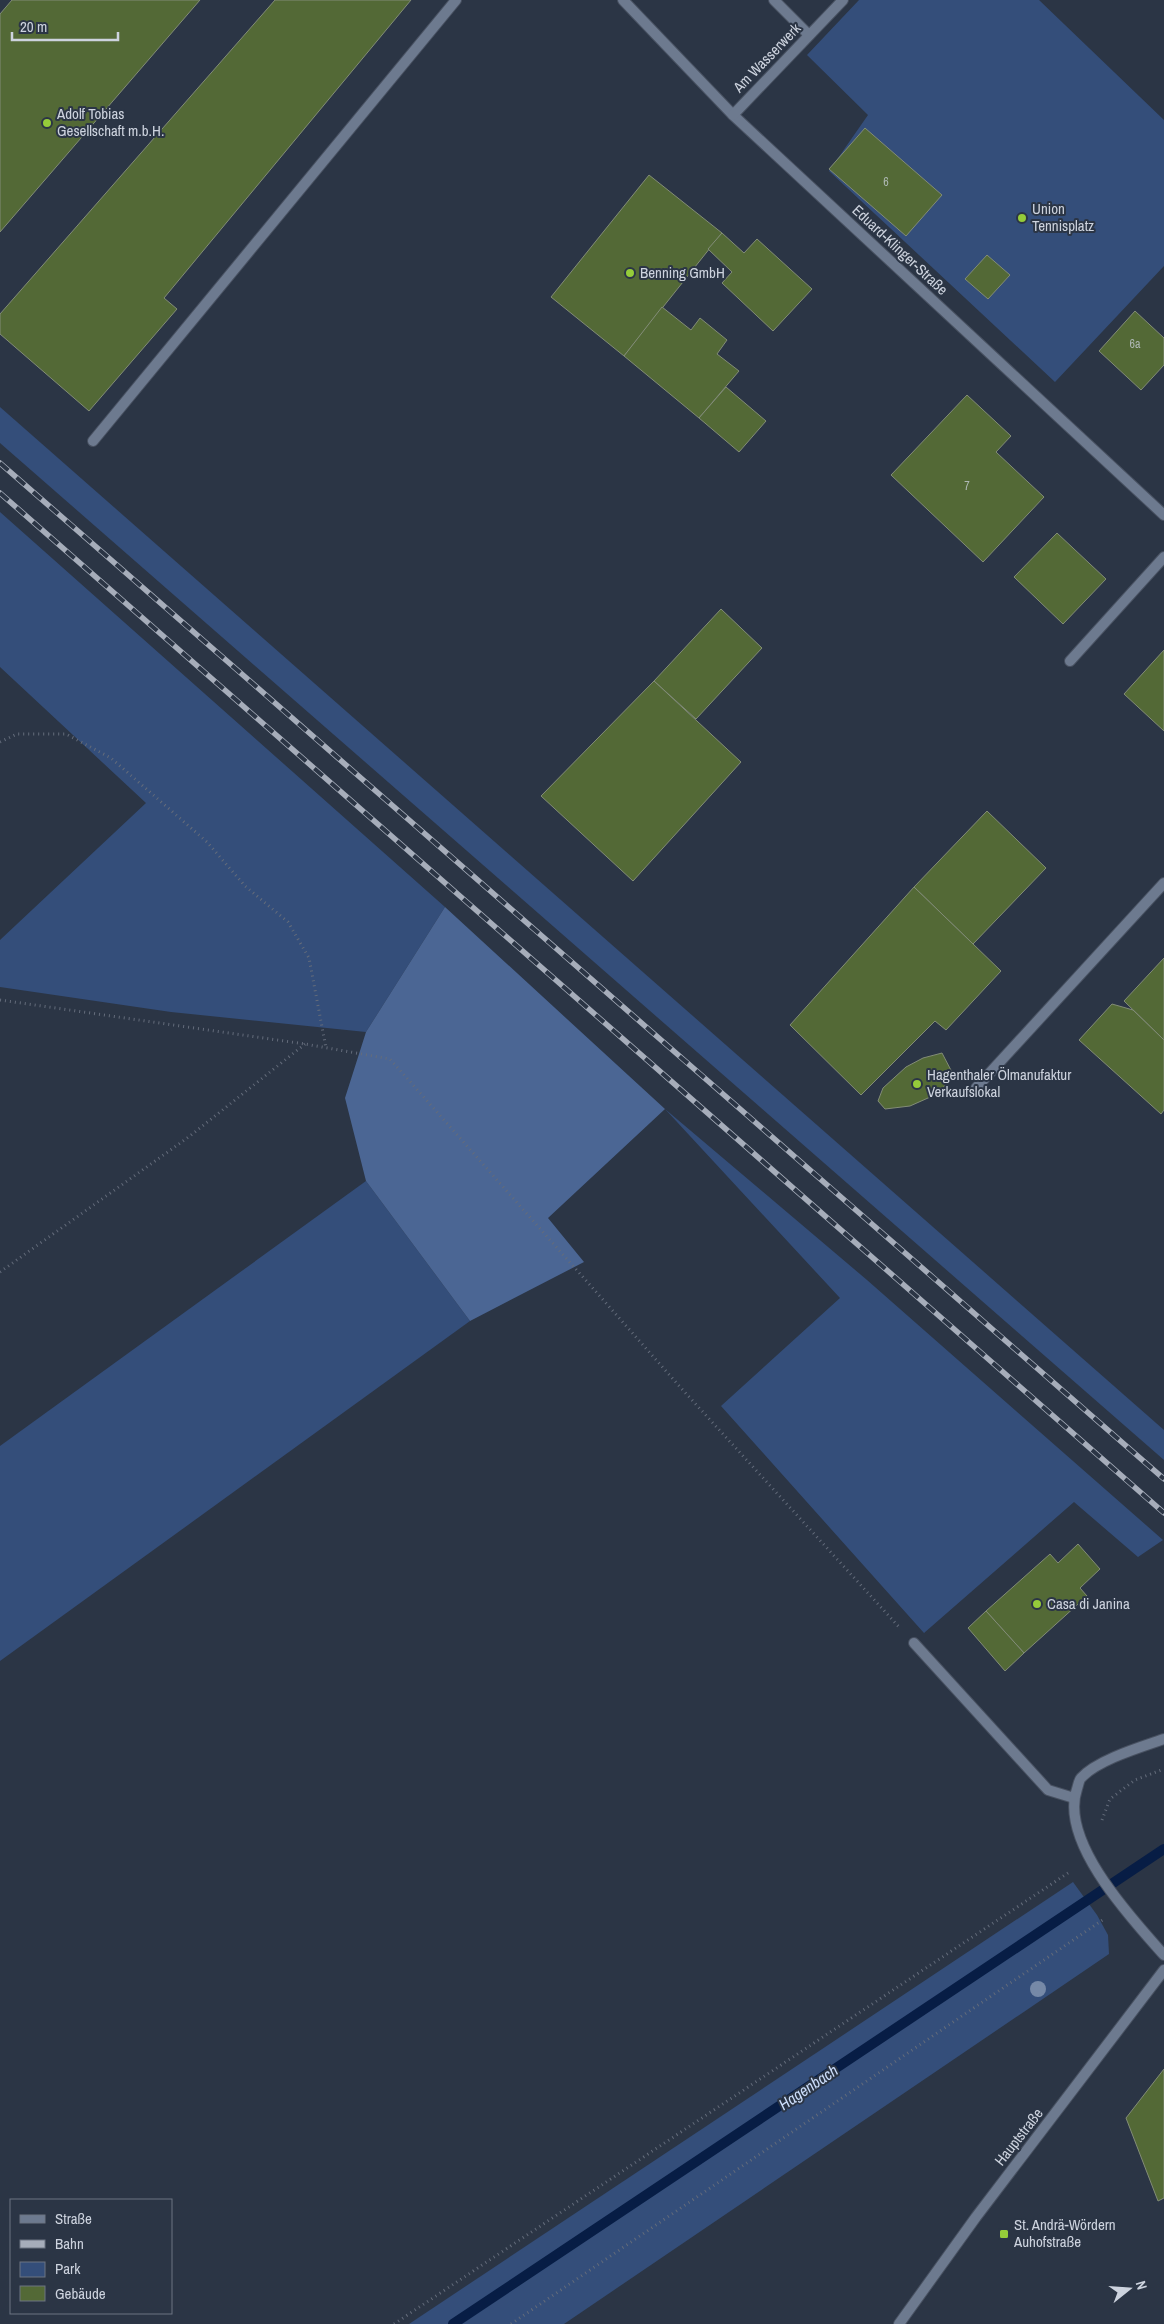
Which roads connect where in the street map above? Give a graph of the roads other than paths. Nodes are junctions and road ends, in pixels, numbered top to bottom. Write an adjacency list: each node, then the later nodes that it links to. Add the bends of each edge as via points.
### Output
1 (456, 0): 7 (street)
2 (623, 0): 6 (street, Eduard-Klinger-Straße)
3 (774, 0): 5 (street)
4 (843, 0): 5 (street, Am Wasserwerk)
5 (809, 35): 6 (street, Am Wasserwerk)
6 (733, 115): 8 (street, Eduard-Klinger-Straße)
7 (93, 441)
8 (1164, 515)
9 (1164, 557): 10 (street)
10 (1070, 661)
11 (1164, 884): 12 (street)
12 (976, 1088)
13 (914, 1643): 15 (street, via 1048,1790)
14 (1164, 1739): 15 (street, via 1110,1758 1081,1778)
15 (1074, 1798): 16 (street, via 1074,1818 1092,1863 1120,1904)
16 (1164, 1955)
17 (1164, 1970): 18 (street, Hauptstraße)
18 (898, 2324)

